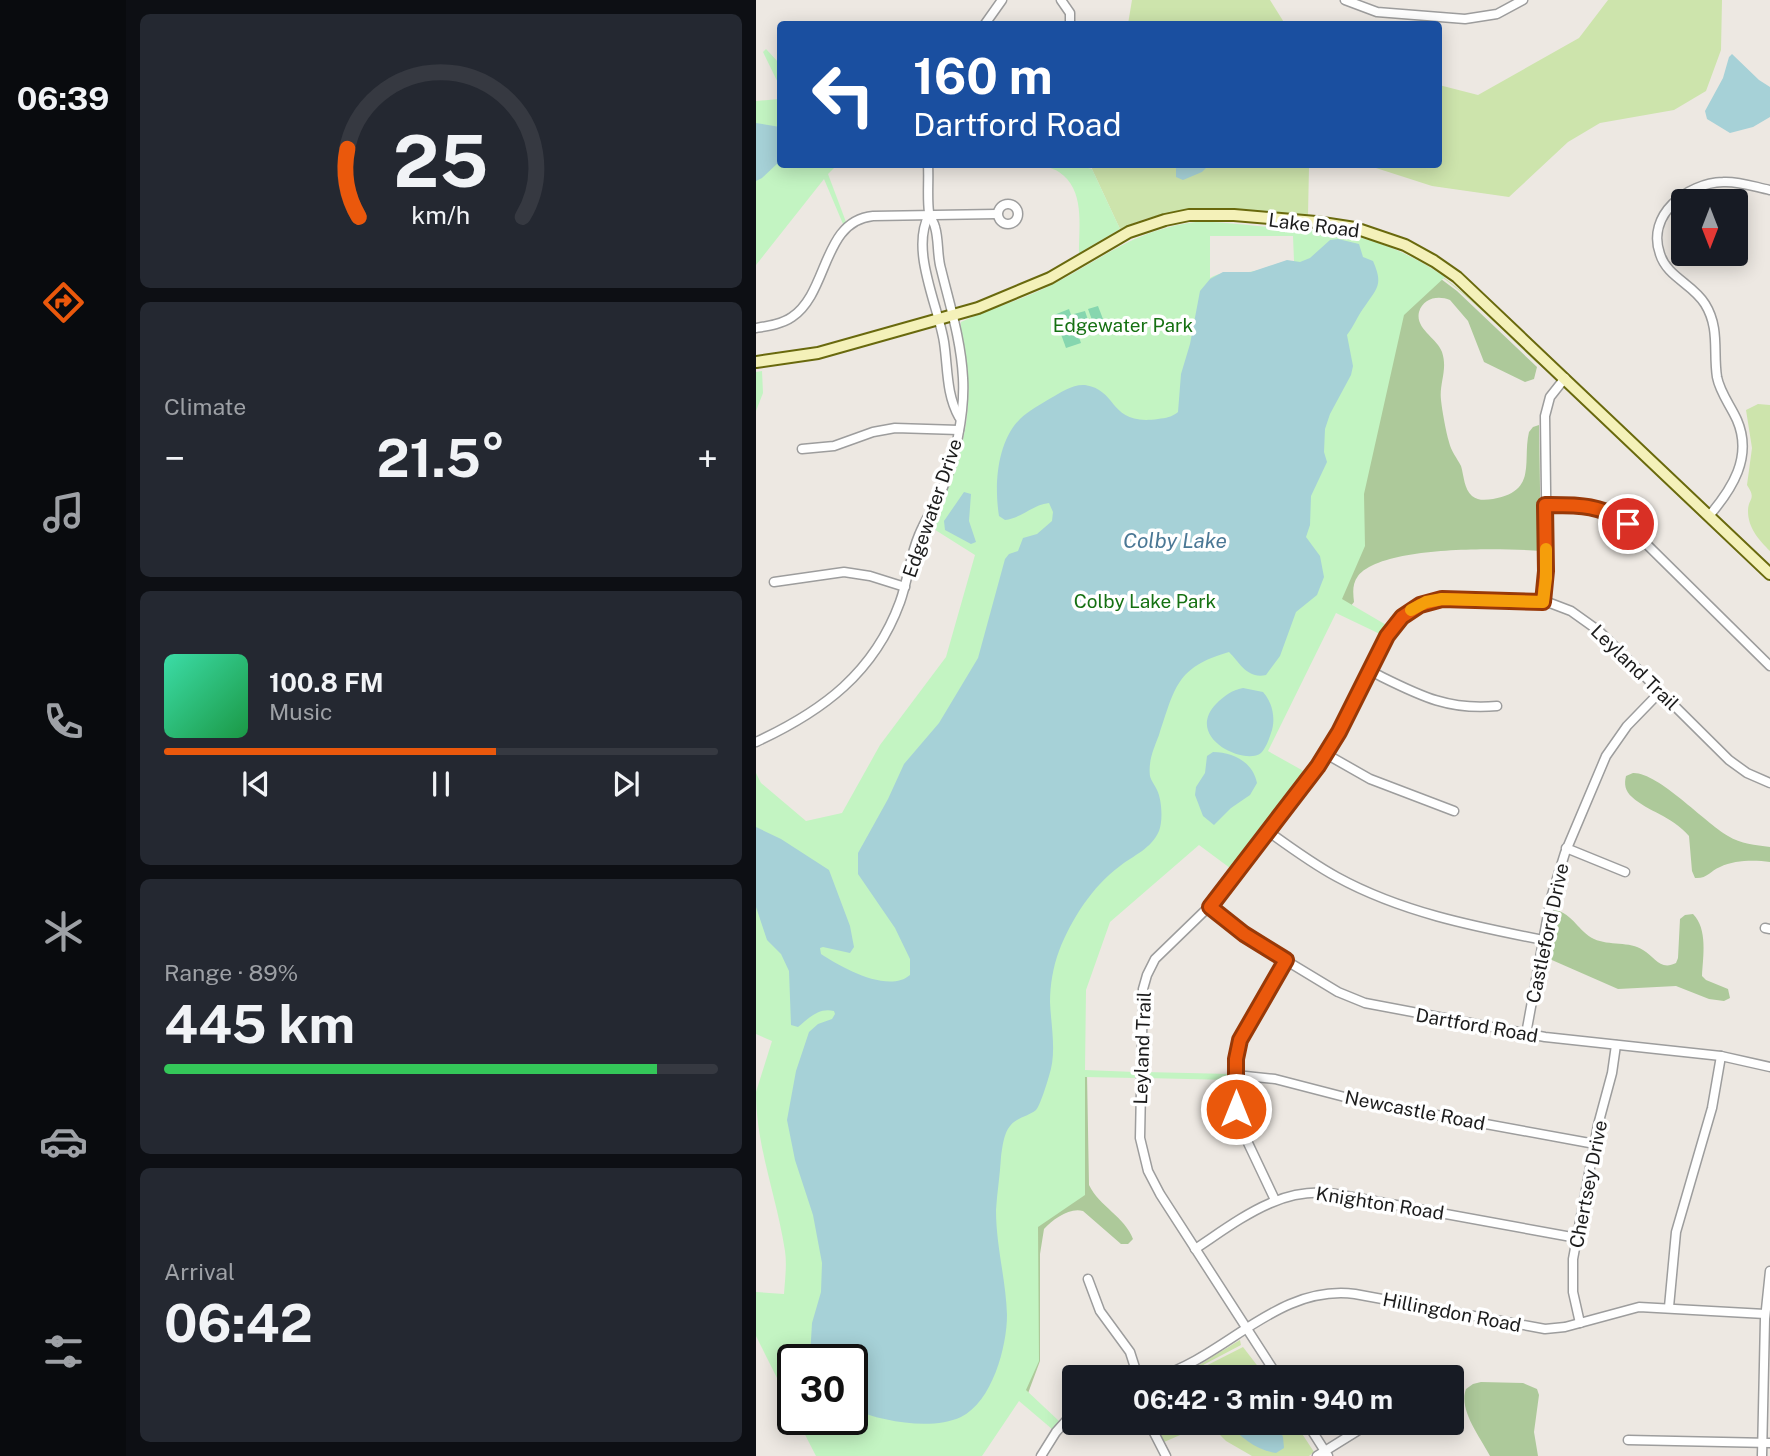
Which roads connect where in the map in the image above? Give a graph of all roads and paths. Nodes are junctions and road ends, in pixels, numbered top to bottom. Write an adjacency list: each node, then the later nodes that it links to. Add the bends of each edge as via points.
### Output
1 (1002, 0): 5 (street)
2 (1061, 0): 6 (street, via 1069,10)
3 (1345, 0): 4 (street, via 1377,12 1465,19 1497,14)
4 (1522, 0)
5 (987, 21)
6 (1070, 21)
7 (929, 168): 10 (street)
8 (1770, 190): 20 (street, via 1728,182 1701,186 1675,202 1658,227 1657,247 1663,263 1698,294 1710,313 1716,332 1717,378 1741,430 1736,480)
9 (997, 214): 10 (street)
10 (929, 215): 11 (street, Edgewater Drive); 12 (street, Edgewater Drive, via 923,227 923,249); 13 (street, via 865,217 852,222 838,238 798,313)
11 (954, 316): 12 (street, Lake Road); 15 (street, Lake Road, via 1038,284 1123,235 1165,220 1217,214 1316,222 1385,237 1434,261); 16 (street, Edgewater Drive, via 963,379)
12 (939, 321): 14 (street, Lake Road, via 818,353); 16 (street, Edgewater Drive, via 947,380)
13 (756, 328)
14 (756, 362)
15 (1565, 378): 19 (street, via 1545,412); 20 (street, Lake Road)
16 (960, 417): 17 (street, Edgewater Drive)
17 (958, 430): 18 (street, via 895,428 834,446); 23 (street, Edgewater Drive, via 947,477 918,537)
18 (802, 449)
19 (1545, 505): 24 (street); 25 (street, via 1591,506 1622,520)
20 (1709, 516): 21 (street, Lake Road)
21 (1770, 574)
22 (774, 582): 23 (street, via 844,572)
23 (905, 587): 29 (street, Edgewater Drive, via 883,638 847,685 802,720)
24 (1543, 602): 26 (street, Leyland Trail, via 1448,598 1420,605 1392,628); 27 (street, Leyland Trail, via 1588,621)
25 (1770, 666)
26 (1370, 671): 28 (street, via 1434,701); 30 (street, Leyland Trail)
27 (1660, 692): 31 (street, Leyland Trail, via 1729,760); 34 (street, Castleford Drive, via 1606,756)
28 (1497, 706)
29 (756, 742)
30 (1326, 754): 32 (street, via 1374,781); 33 (street, Leyland Trail)
31 (1770, 783)
32 (1454, 811)
33 (1269, 832): 36 (street, Leyland Trail); 37 (street, via 1330,874 1382,898 1462,924)
34 (1566, 848): 35 (street); 37 (street, Castleford Drive)
35 (1625, 872)
36 (1210, 907): 38 (street, Dartford Road); 47 (street, Leyland Trail, via 1155,959 1142,996 1141,1149 1154,1183)
37 (1543, 940): 39 (street, Castleford Drive)
38 (1286, 960): 39 (street, Dartford Road, via 1365,1003); 43 (street, via 1242,1035)
39 (1526, 1034): 40 (street, Dartford Road)
40 (1616, 1045): 41 (street, Dartford Road); 44 (street, Chertsey Drive)
41 (1721, 1056): 42 (street, Dartford Road); 50 (street, via 1713,1104 1675,1237)
42 (1770, 1067)
43 (1236, 1075): 44 (street, Newcastle Road); 45 (street, via 1238,1124)
44 (1595, 1144): 46 (street, Chertsey Drive)
45 (1275, 1200): 46 (street, Knighton Road, via 1325,1192); 47 (street, Knighton Road)
46 (1577, 1238): 52 (street, Chertsey Drive, via 1572,1286)
47 (1195, 1249): 53 (street, Leyland Trail)
48 (1770, 1271): 51 (street)
49 (1088, 1279): 54 (street, via 1100,1311)
50 (1669, 1307): 51 (street, Hillingdon Road); 52 (street, Hillingdon Road, via 1635,1308)
51 (1765, 1314): 62 (street)
52 (1580, 1323): 53 (street, Hillingdon Road, via 1538,1328 1337,1293 1294,1301)
53 (1246, 1330): 55 (street, Hillingdon Road); 56 (street, Leyland Trail)
54 (1134, 1365)
55 (1188, 1365)
56 (1270, 1365)
57 (1062, 1425): 64 (street)
58 (1155, 1435): 65 (street)
59 (1313, 1435): 63 (street)
60 (1352, 1435): 63 (street)
61 (1628, 1440): 62 (street)
62 (1766, 1443): 66 (street)
63 (1323, 1454)
64 (1041, 1456)
65 (1166, 1456)
66 (1762, 1456)

